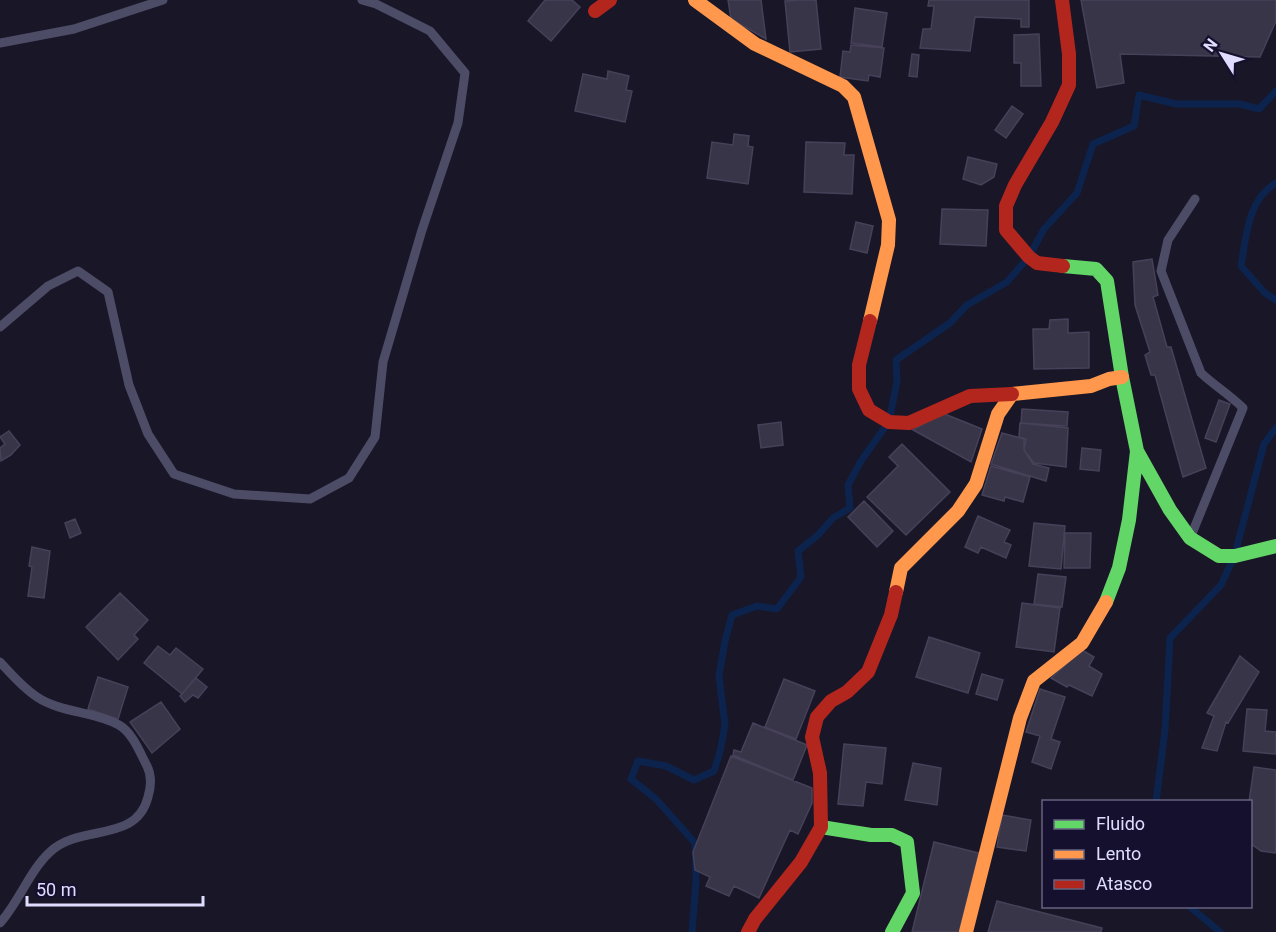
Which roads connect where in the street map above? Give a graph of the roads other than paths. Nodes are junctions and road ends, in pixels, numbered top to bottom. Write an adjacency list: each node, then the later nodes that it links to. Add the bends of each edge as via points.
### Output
1 (163, 0): 7 (lane, via 74,28)
2 (362, 0): 9 (lane, via 430,31 465,73 458,123 383,362 375,437 349,478 310,499 234,494 174,474 148,434 129,385 108,292 78,271 48,286)
3 (610, 0): 6 (street)
4 (695, 0): 11 (street, via 755,44 843,86 854,97 889,220 888,245 859,365 859,389 869,410 889,422 909,423 970,396)
5 (1062, 0): 10 (street, via 1069,86 1015,185 1006,206 1006,230 1037,263 1096,268 1107,281)
6 (595, 10)
7 (0, 43)
8 (1195, 199): 13 (lane, via 1168,240 1161,271 1201,373 1243,408)
9 (0, 327)
10 (1122, 377): 11 (street, via 1091,386); 12 (street)
11 (1012, 394): 16 (street, via 994,424 976,484 958,511 900,568 891,615 868,672 817,717 812,737 820,773)
12 (1137, 451): 13 (street); 20 (street, via 1129,520 1115,578 1105,606 1082,643 1034,681 1020,718)
13 (1190, 538): 14 (street, via 1219,556)
14 (1276, 546)
15 (0, 662): 17 (lane, via 36,697 120,726 131,737 151,773 145,808 136,820 127,826 71,839 50,852)
16 (821, 827): 18 (street, via 801,862); 19 (street, via 892,835 907,842 913,893)
17 (0, 923)
18 (748, 932)
19 (892, 932)
20 (966, 932)

